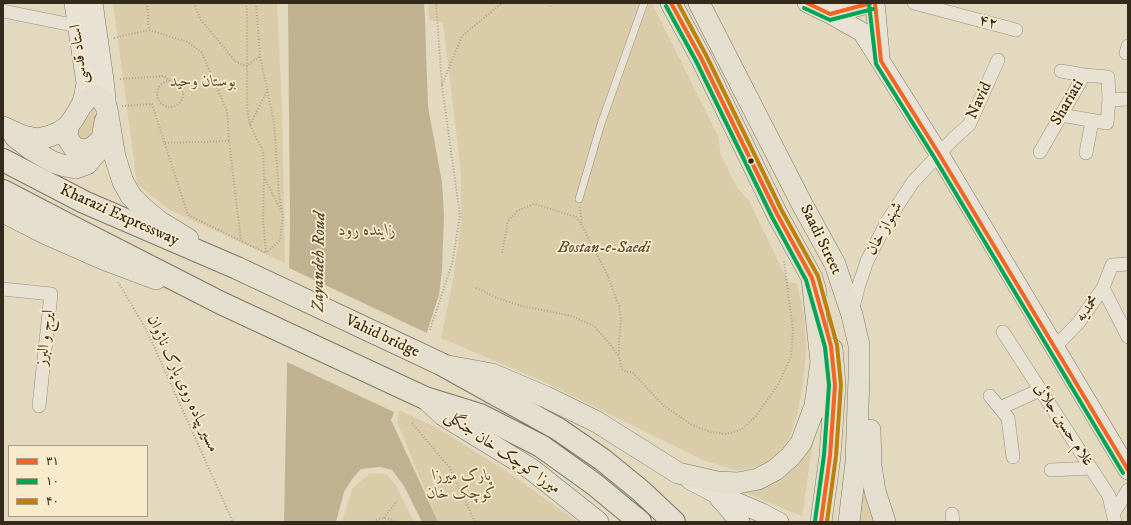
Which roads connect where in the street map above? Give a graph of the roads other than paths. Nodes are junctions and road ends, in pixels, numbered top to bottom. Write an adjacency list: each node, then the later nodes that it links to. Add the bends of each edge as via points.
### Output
1 (74, 3): 12 (main road, استاد قدسی)
2 (93, 3): 22 (main road, استاد قدسی)
3 (644, 3): 33 (lane, via 601,124)
4 (670, 3): 37 (main road, Saadi Street, via 701,58 777,214)
5 (699, 3): 41 (main road, Saadi Street, via 835,264)
6 (807, 3): 11 (main road)
7 (871, 3): 11 (main road)
8 (874, 3): 14 (main road); 16 (main road)
9 (914, 3): 13 (street, ۴۲)
10 (3, 11): 12 (street)
11 (830, 14): 14 (main road)
12 (77, 26): 21 (main road, استاد قدسی, via 86,82)
13 (1016, 30)
14 (862, 32): 16 (main road)
15 (998, 60): 30 (street, Navid, via 969,125)
16 (881, 61): 30 (main road)
17 (1061, 71): 18 (street)
18 (1084, 74): 20 (street, Shariati, via 1108,77); 23 (street, Shariati)
19 (1128, 99): 20 (street)
20 (1109, 100): 24 (street, via 1107,123)
21 (81, 106): 22 (main road, via 88,98 95,96 102,99); 25 (main road, استاد قدسی)
22 (106, 108): 27 (main road); 36 (main road, via 115,156 123,182 131,196 160,222)
23 (1061, 115): 24 (street); 28 (street, Shariati)
24 (1092, 120): 29 (street)
25 (68, 126): 26 (main road, استاد قدسی, via 60,132 38,139); 27 (main road, via 67,137 74,148 92,148)
26 (3, 128): 27 (main road, via 53,162 76,168 87,164 98,151)
27 (102, 139)
28 (1040, 152)
29 (1086, 153)
30 (939, 154): 41 (street, شهنواز خان, via 913,182 888,220 867,261); 45 (main road)
31 (3, 160): 36 (highway, Kharazi Expressway, via 84,202)
32 (3, 191): 40 (highway, Kharazi Expressway)
33 (578, 199)
34 (3, 212): 40 (main road, via 103,259)
35 (1128, 264): 38 (street, محمدیه, via 1112,265)
36 (237, 268): 46 (highway, Vahid bridge)
37 (812, 278): 56 (main road, via 821,362 815,406 801,443 790,458 758,479 738,483 717,482); 65 (main road, Saadi Street, via 832,346 835,385 830,456)
38 (1103, 288): 43 (street); 45 (street, محمدیه, via 1079,322)
39 (3, 289): 50 (street, ایرج و البرز, via 51,294)
40 (221, 303): 49 (highway)
41 (852, 315): 44 (main road, Saadi Street)
42 (1003, 332): 47 (street, غلام حسین جلائی)
43 (1128, 337)
44 (859, 345): 66 (main road, Saadi Street, via 856,462); 67 (main road, via 867,380 870,466 874,491)
45 (1055, 347): 55 (main road)
46 (441, 364): 56 (main road, via 492,374 546,396 597,422); 62 (highway, Vahid bridge, via 558,429 603,460)
47 (1040, 390): 51 (street); 53 (street, غلام حسین جلائی)
48 (990, 396): 51 (street)
49 (425, 398): 60 (main road, میرزا کوچک خان جنگلی, via 443,415 531,469); 61 (highway, via 480,415 541,446 594,484)
50 (39, 406)
51 (1000, 408): 52 (street, via 1008,418)
52 (1013, 457)
53 (1091, 468): 54 (street); 59 (street, غلام حسین جلائی, via 1109,496)
54 (1051, 470)
55 (1128, 470)
56 (678, 473): 58 (main road)
57 (1128, 490): 59 (street)
58 (713, 492): 63 (main road); 64 (main road)
59 (1114, 518)
60 (598, 522)
61 (640, 522)
62 (674, 522)
63 (740, 522)
64 (779, 522)
65 (821, 522)
66 (849, 522)
67 (884, 522)

